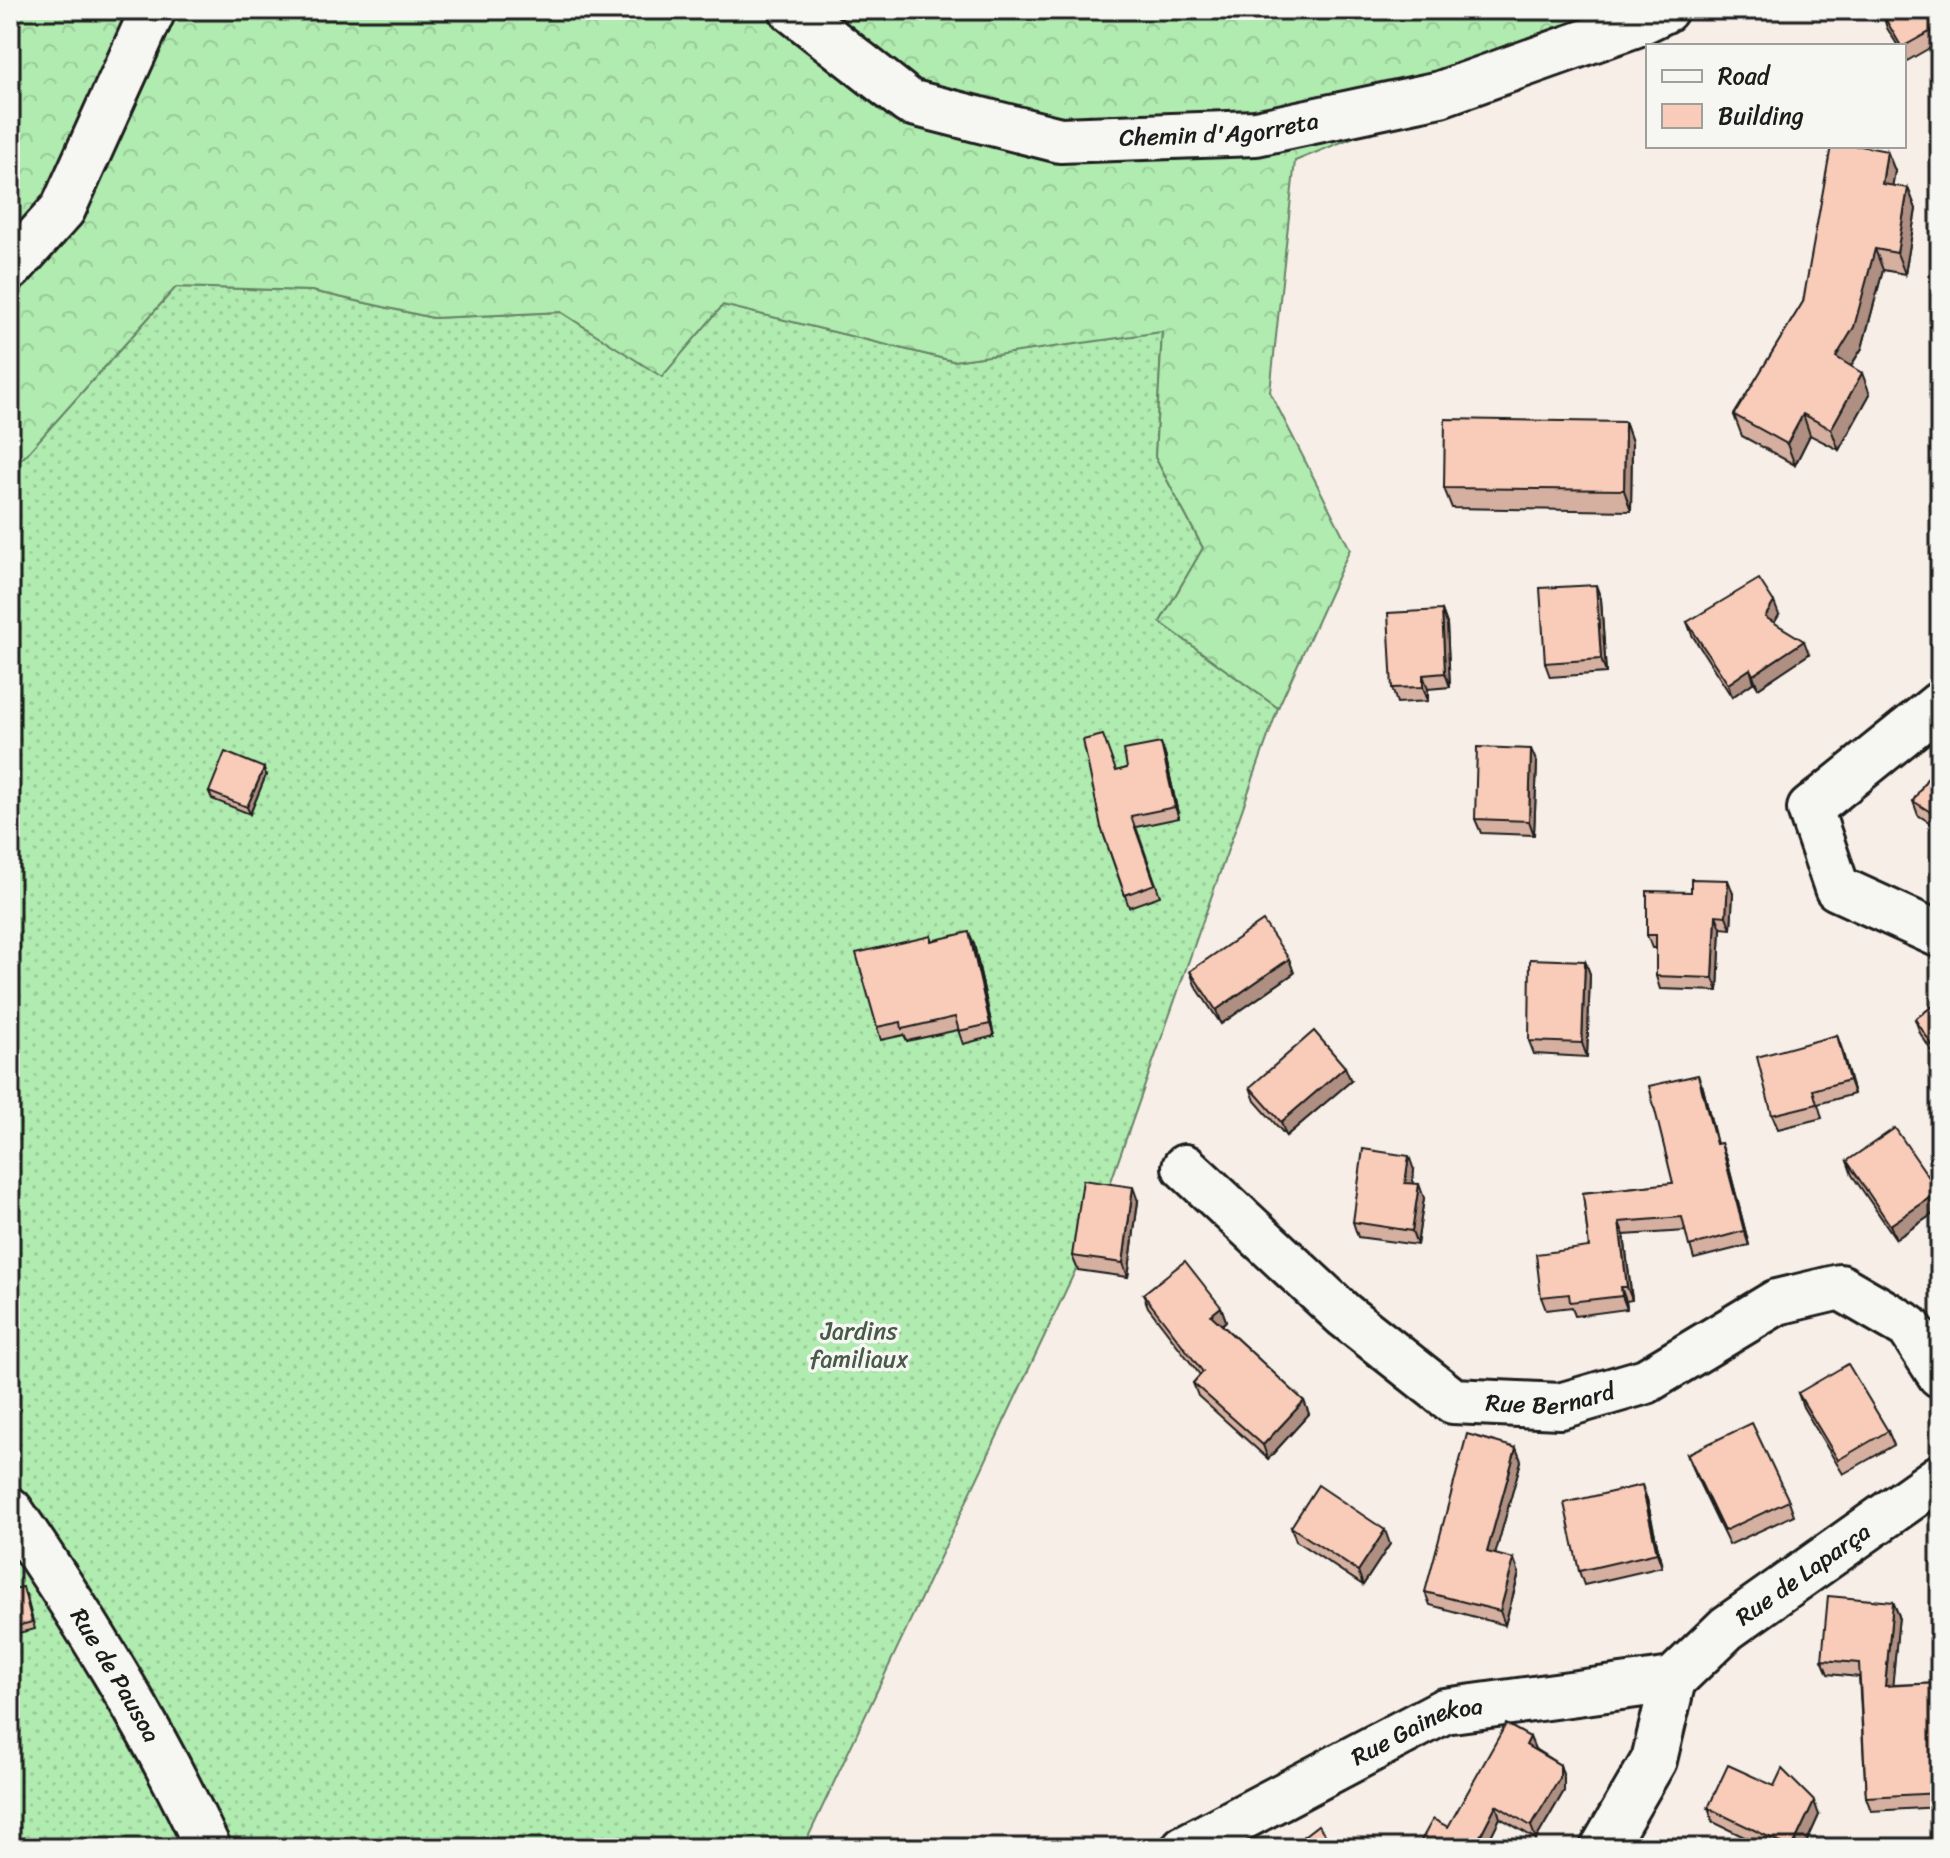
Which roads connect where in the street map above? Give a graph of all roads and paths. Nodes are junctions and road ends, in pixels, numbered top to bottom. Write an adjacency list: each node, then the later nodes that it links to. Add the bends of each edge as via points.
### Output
1 (153, 10): 4 (street, via 63,209)
2 (792, 10): 3 (street, Chemin d'Agorreta, via 909,102 1060,140 1256,133 1440,94)
3 (1640, 15)
4 (10, 268)
5 (1940, 704): 6 (street, via 1810,809 1837,888)
6 (1940, 935)
7 (1185, 1167): 8 (street, Rue Bernard, via 1344,1315 1453,1401 1560,1406 1646,1381 1777,1302 1840,1287 1909,1327)
8 (1940, 1375)
9 (1940, 1477): 11 (street, Rue de Laparça, via 1727,1628)
10 (10, 1510): 12 (street, Rue de Pausoa, via 73,1602 172,1769)
11 (1673, 1680): 13 (street, Rue Gainekoa, via 1444,1711); 14 (street, via 1654,1760)
12 (208, 1848)
13 (1184, 1848)
14 (1603, 1848)

